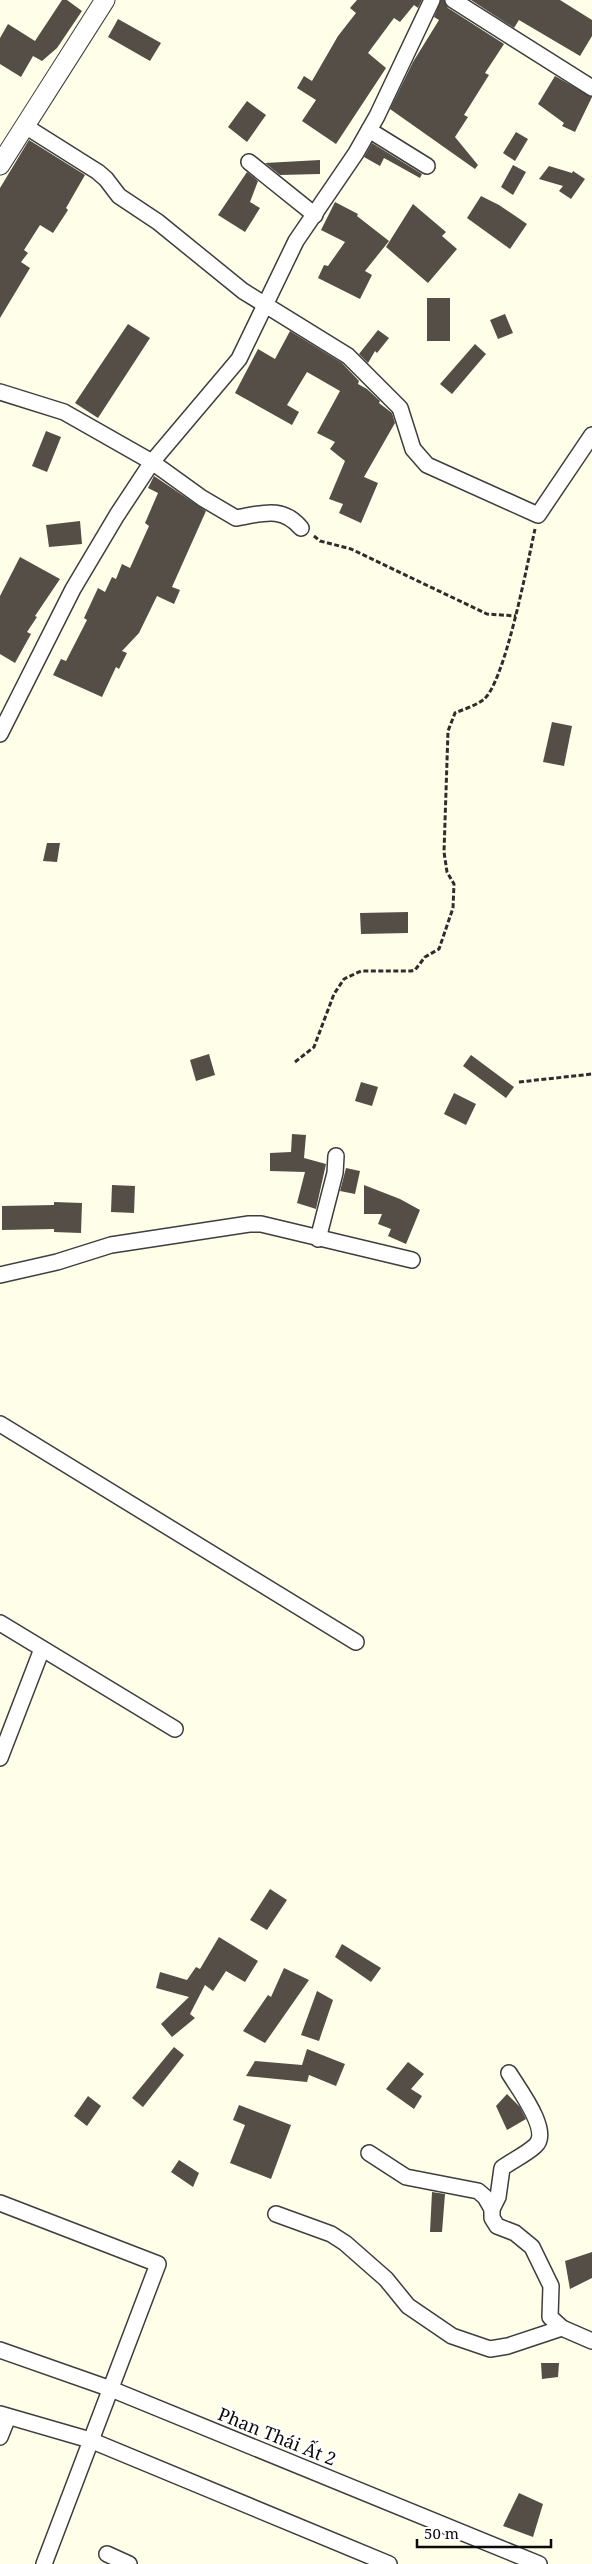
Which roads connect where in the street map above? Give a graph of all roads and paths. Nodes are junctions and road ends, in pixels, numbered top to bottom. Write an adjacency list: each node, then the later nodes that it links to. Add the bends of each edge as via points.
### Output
1 (105, 0): 5 (street)
2 (432, 0): 6 (street)
3 (453, 0): 4 (street)
4 (592, 88)
5 (25, 126): 8 (street); 11 (street, via 98,172 119,196 158,222 243,291)
6 (368, 130): 9 (street); 10 (street)
7 (250, 162): 10 (street)
8 (0, 165)
9 (426, 166)
10 (315, 215): 11 (street, via 296,242)
11 (266, 304): 14 (street, via 239,359); 15 (street, via 348,356 400,408 413,449 428,465)
12 (0, 392): 14 (street, via 64,412)
13 (592, 435): 15 (street)
14 (152, 462): 16 (street, via 236,518 273,512 293,518); 18 (street, via 72,589)
15 (538, 515): 17 (path)
16 (301, 528): 17 (path, via 320,540 351,549 487,614)
17 (516, 616): 19 (path, via 490,690 484,700 455,713 448,731 444,852 447,872 454,884 453,908 439,949 425,958 416,970 361,971 344,979 334,994 314,1047)
18 (0, 734)
19 (295, 1062)
20 (592, 1074): 21 (path)
21 (519, 1082)
22 (336, 1156): 23 (street, via 335,1173)
23 (318, 1239): 24 (street); 25 (street, via 261,1224 249,1224 111,1245)
24 (412, 1260)
25 (0, 1275)
26 (0, 1424): 28 (street)
27 (0, 1623): 29 (street)
28 (356, 1642)
29 (42, 1649): 30 (street); 31 (street)
30 (175, 1729)
31 (0, 1758)
32 (509, 2073): 35 (street, via 535,2117 541,2139 536,2146 502,2168 498,2197)
33 (369, 2153): 35 (street, via 406,2177 478,2191)
34 (0, 2203): 40 (street, via 158,2264)
35 (492, 2209): 37 (street, via 492,2218 497,2226 515,2233 532,2247 551,2286 550,2317)
36 (276, 2214): 37 (street, via 345,2242 386,2279 408,2306 452,2336 490,2349)
37 (562, 2328): 38 (street)
38 (592, 2341)
39 (0, 2350): 40 (street, Phan Thái Ất 2)
40 (111, 2389): 43 (street); 49 (street, Phan Thái Ất 2)
41 (4, 2416): 42 (street); 43 (street)
42 (0, 2437)
43 (90, 2440): 45 (street); 47 (street)
44 (108, 2554): 48 (street)
45 (355, 2558): 46 (street)
46 (383, 2563)
47 (44, 2564)
48 (129, 2564)
49 (538, 2564)

